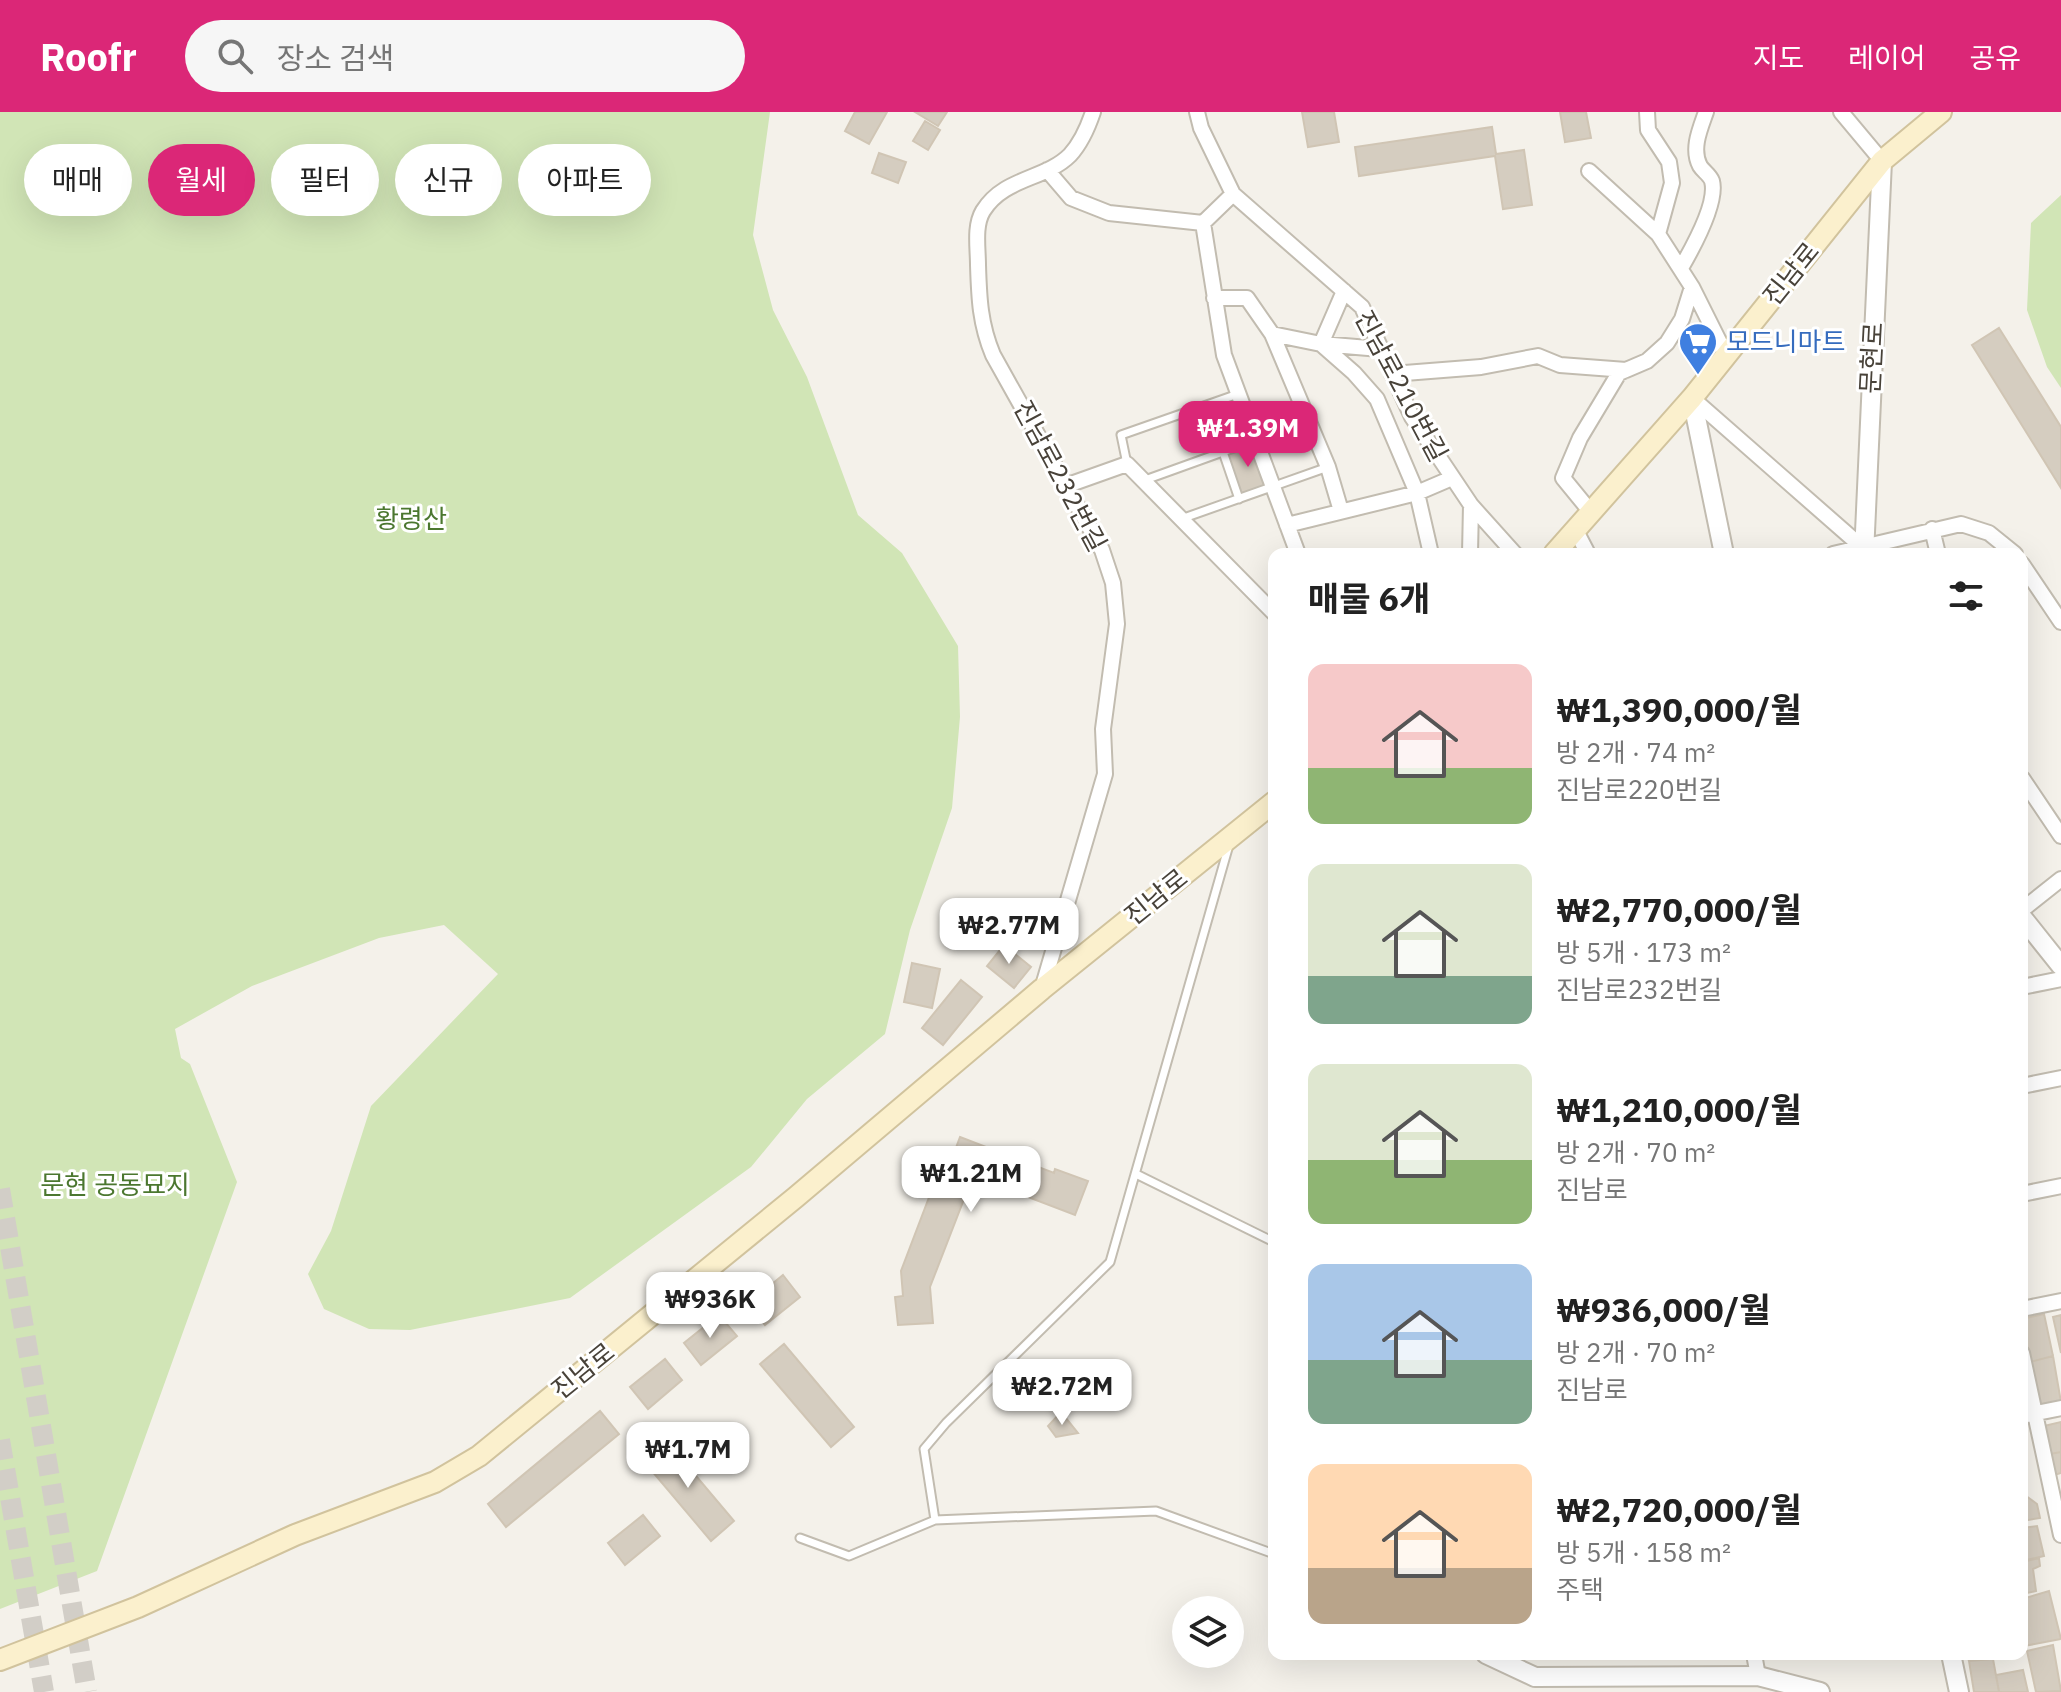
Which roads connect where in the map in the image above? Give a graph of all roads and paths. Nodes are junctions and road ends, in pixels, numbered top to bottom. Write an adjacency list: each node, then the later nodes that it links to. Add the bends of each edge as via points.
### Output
1 (1093, 112): 8 (street, 진남로232번길, via 1069,155)
2 (1197, 112): 10 (street, 진남로210번길)
3 (1647, 112): 12 (street, via 1648,130 1669,162 1672,183)
4 (1706, 112): 13 (street, via 1695,145 1699,164 1712,180 1711,195)
5 (1841, 112): 7 (street)
6 (1941, 112): 7 (main road, 진남로)
7 (1882, 161): 20 (main road, 진남로); 51 (street, 문현로)
8 (1047, 170): 11 (street, via 1071,198 1109,213); 32 (street, 진남로232번길, via 1003,190 983,211 978,230 979,310 993,355)
9 (1589, 171): 12 (street)
10 (1233, 194): 11 (street); 15 (street, 진남로210번길)
11 (1203, 223): 16 (street)
12 (1658, 234): 13 (street)
13 (1681, 268): 14 (street)
14 (1692, 287): 20 (street); 21 (street, via 1667,343 1647,361)
15 (1344, 291): 18 (street); 19 (street, 진남로210번길, via 1362,307)
16 (1214, 298): 17 (street, via 1247,298); 23 (street, via 1224,355)
17 (1272, 334): 18 (street); 29 (street)
18 (1321, 344): 19 (street); 34 (street, via 1377,399)
19 (1380, 349): 22 (street, 진남로210번길)
20 (1726, 355): 24 (main road, 진남로)
21 (1626, 370): 22 (street, via 1560,365 1538,356); 38 (street, via 1619,373 1580,438 1563,478)
22 (1392, 374): 30 (street, 진남로210번길, via 1412,417)
23 (1239, 394): 25 (lane); 26 (street)
24 (1692, 398): 38 (main road, 진남로); 49 (street); 50 (street)
25 (1204, 407): 27 (lane); 28 (lane, via 1121,435)
26 (1256, 440): 27 (lane); 33 (street)
27 (1221, 453): 31 (lane); 35 (lane)
28 (1127, 464): 31 (street); 32 (street)
29 (1328, 467): 33 (lane); 37 (street)
30 (1452, 478): 34 (street); 36 (street, 진남로210번길)
31 (1143, 480): 39 (street)
32 (1068, 485): 68 (street, 진남로232번길, via 1102,550 1113,583 1117,624 1103,729 1105,774)
33 (1273, 487): 35 (lane); 40 (street)
34 (1417, 493): 37 (street); 44 (street)
35 (1239, 499): 39 (lane)
36 (1471, 505): 45 (street); 46 (street, 진남로210번길)
37 (1341, 511): 40 (street)
38 (1590, 511): 41 (main road, 진남로)
39 (1181, 519): 56 (street)
40 (1287, 525): 43 (street)
41 (1575, 529): 47 (main road, 진남로); 48 (street)
42 (1932, 529): 52 (street); 53 (street); 54 (street, via 1961,524 1989,533)
43 (1296, 548)
44 (1430, 548)
45 (1470, 548)
46 (1510, 548)
47 (1559, 548)
48 (1585, 548)
49 (1723, 548)
50 (1860, 548)
51 (1863, 548)
52 (1872, 548)
53 (1937, 548)
54 (2008, 548)
55 (2028, 573): 57 (street)
56 (1268, 607)
57 (2060, 622)
58 (2028, 787): 61 (street)
59 (1268, 807): 60 (main road, 진남로)
60 (1232, 836): 68 (main road, 진남로); 71 (lane)
61 (2061, 836)
62 (2061, 879): 63 (street)
63 (2028, 905)
64 (2028, 925): 65 (street)
65 (2061, 966)
66 (2061, 979): 67 (street)
67 (2028, 986)
68 (1042, 989): 83 (main road, 진남로, via 479,1456 435,1482)
69 (2061, 1078): 70 (street)
70 (2028, 1085)
71 (1136, 1174): 74 (lane); 79 (lane, via 1110,1262 924,1449)
72 (2061, 1186): 73 (street)
73 (2028, 1193)
74 (1268, 1239)
75 (2061, 1301): 76 (street)
76 (2028, 1308)
77 (2061, 1408): 78 (street)
78 (2028, 1414): 80 (street)
79 (935, 1520): 81 (lane, via 849,1556); 82 (lane, via 1156,1511)
80 (2060, 1530)
81 (800, 1538)
82 (1268, 1552)
83 (0, 1660)
84 (1499, 1660): 87 (street, via 1535,1677)
85 (1755, 1660): 87 (street)
86 (1952, 1660): 89 (street)
87 (1758, 1676): 88 (street)
88 (1820, 1692)
89 (1959, 1692)

